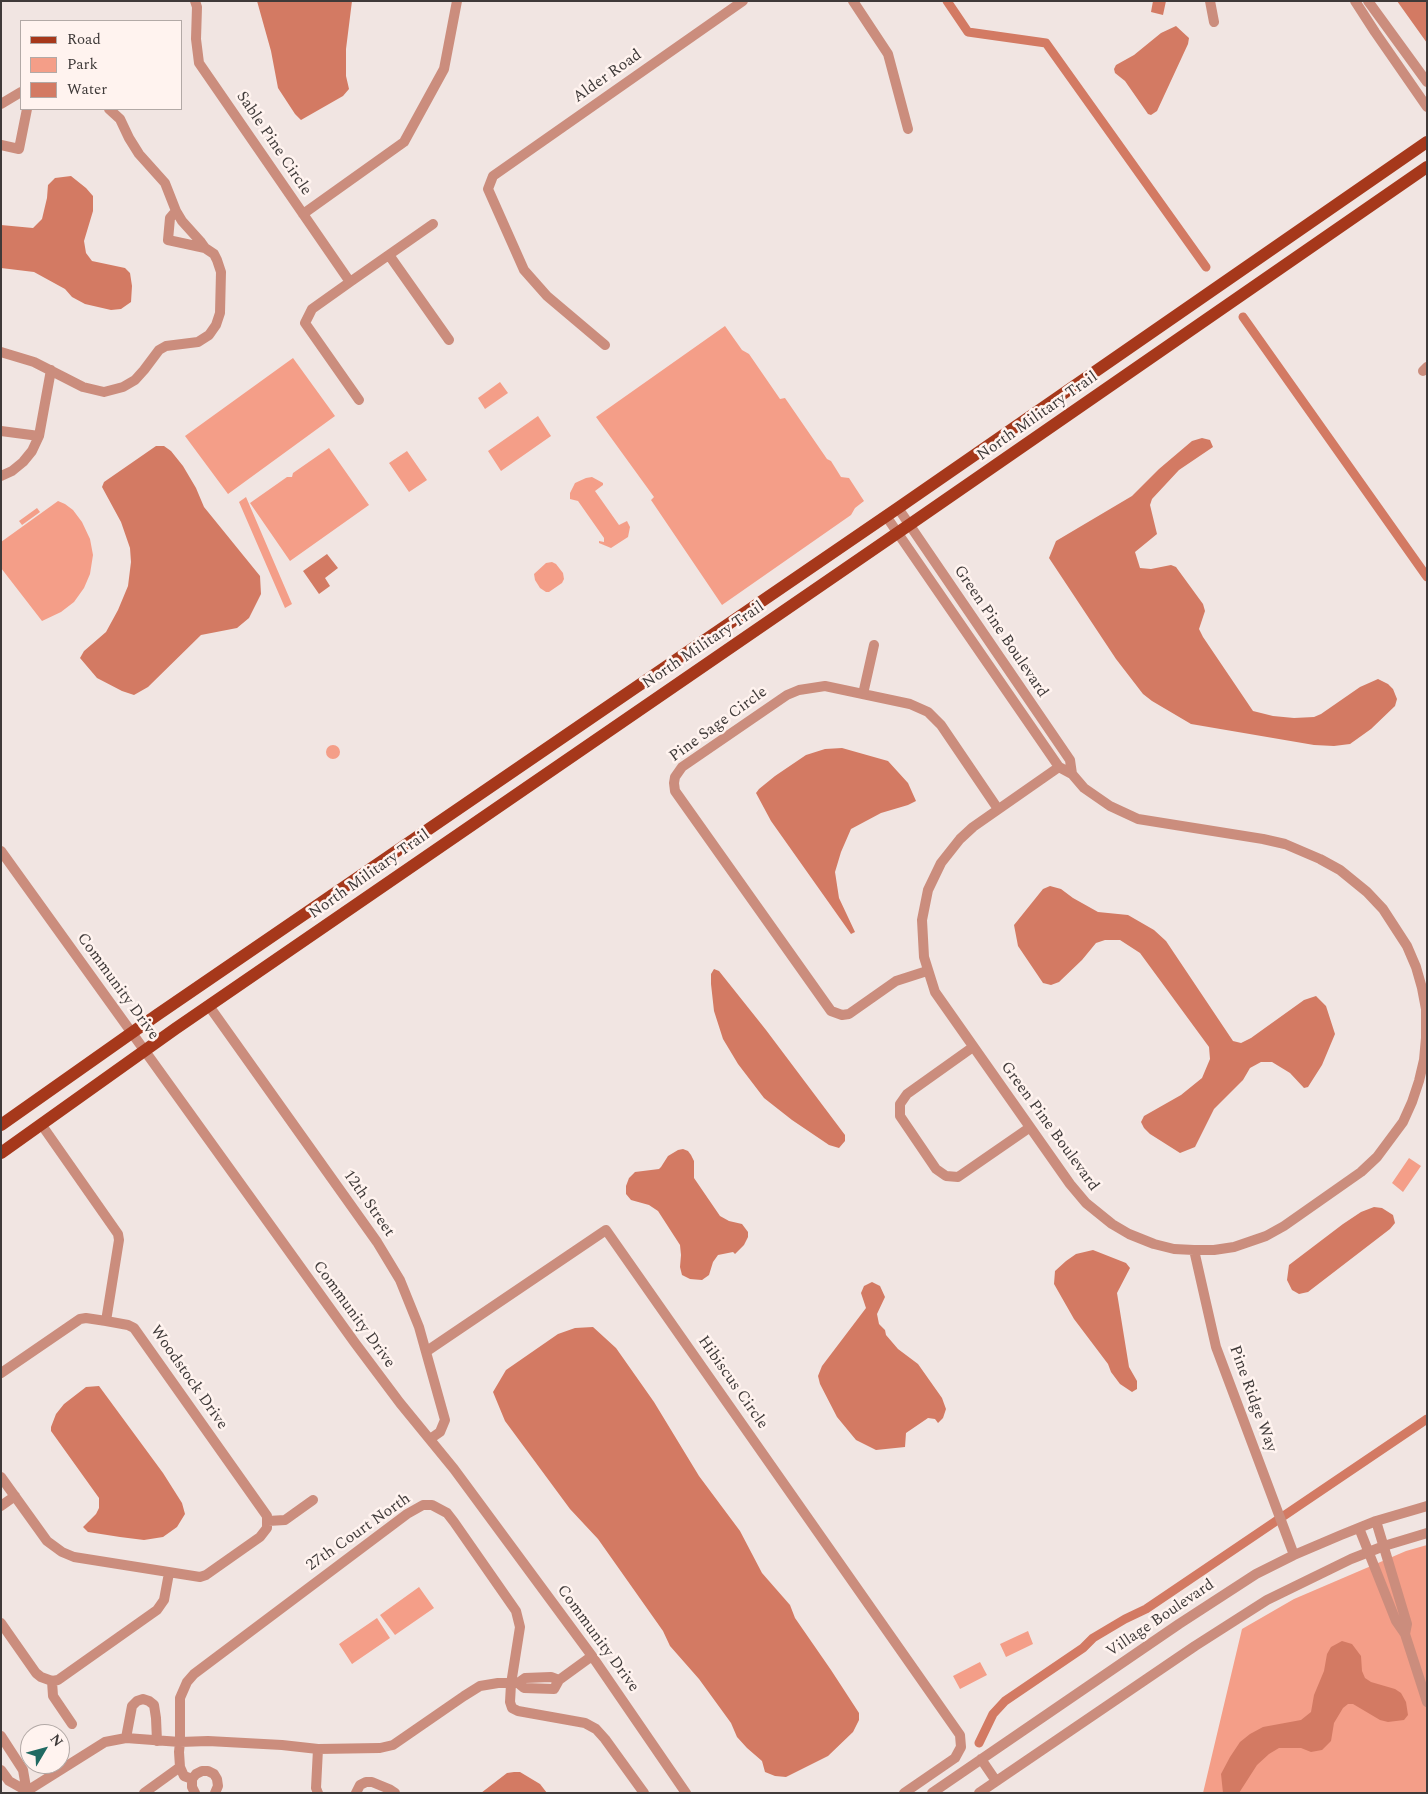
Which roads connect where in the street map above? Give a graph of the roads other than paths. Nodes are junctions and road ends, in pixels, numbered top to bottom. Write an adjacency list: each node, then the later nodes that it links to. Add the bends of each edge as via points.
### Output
1 (195, 1): 20 (street, Sable Pine Circle, via 199,63)
2 (457, 1): 20 (street, Sable Pine Circle, via 444,68 404,142)
3 (853, 1): 15 (street, via 888,54)
4 (1210, 1): 8 (street)
5 (1355, 1): 12 (street)
6 (1368, 1): 9 (street)
7 (738, 2): 26 (street, Alder Road, via 493,176 488,189 524,270 547,296)
8 (1214, 22)
9 (1427, 82)
10 (20, 93): 11 (street)
11 (1, 104)
12 (1427, 107)
13 (27, 110): 17 (street, via 19,149)
14 (110, 110): 19 (street, via 120,119 139,154 165,183)
15 (908, 129)
16 (1427, 142): 33 (main road, North Military Trail)
17 (1, 145)
18 (1427, 167): 35 (main road, North Military Trail)
19 (176, 211): 22 (street); 22 (street, via 170,218 168,240)
20 (303, 214): 24 (street)
21 (433, 224): 23 (street)
22 (204, 248): 28 (street, via 214,254 221,272 219,320 204,339 192,344 166,346 135,380 111,391 84,387)
23 (389, 255): 24 (street); 25 (street)
24 (350, 282): 29 (street, via 312,309 305,323)
25 (449, 340)
26 (606, 345)
27 (1, 352): 28 (street)
28 (51, 370): 31 (street)
29 (359, 400)
30 (1, 431): 31 (street)
31 (39, 436): 32 (street, via 23,462)
32 (1, 476)
33 (898, 508): 34 (main road, North Military Trail); 35 (street, Green Pine Boulevard)
34 (886, 516): 35 (street, Green Pine Boulevard); 39 (main road, North Military Trail)
35 (903, 529): 38 (street, Green Pine Boulevard); 40 (street, Green Pine Boulevard, via 1070,760); 41 (main road, North Military Trail)
36 (874, 645): 37 (street)
37 (863, 694): 42 (street, Pine Sage Circle, via 916,706 932,716); 44 (street, Pine Sage Circle, via 824,686 787,695 682,767 675,777 675,791 831,1011 848,1014 896,981)
38 (1059, 767): 40 (street, Green Pine Boulevard); 42 (street, Green Pine Boulevard)
39 (509, 773): 41 (main road); 46 (main road, North Military Trail)
40 (1072, 774): 53 (street, Green Pine Boulevard, via 1099,800 1138,819 1278,842 1307,852 1334,867 1383,909 1407,946 1422,988 1426,1038 1420,1081 1403,1122 1377,1157 1350,1181 1266,1236 1234,1247)
41 (522, 791): 45 (main road, North Military Trail)
42 (998, 809): 44 (street, Green Pine Boulevard, via 960,839 932,879 922,920 921,939)
43 (1, 851): 46 (street, Community Drive)
44 (927, 971): 47 (street, Green Pine Boulevard, via 941,1002)
45 (209, 1006): 48 (main road, North Military Trail); 55 (street, 12th Street, via 387,1258 410,1303)
46 (132, 1033): 48 (street, Community Drive); 50 (main road, North Military Trail)
47 (973, 1047): 51 (street, Green Pine Boulevard); 51 (street, via 907,1094 900,1104 900,1116 936,1169 946,1176 958,1176)
48 (144, 1051): 49 (main road, North Military Trail); 57 (street, Community Drive, via 355,1343)
49 (41, 1124): 52 (main road, North Military Trail); 54 (street, via 118,1234)
50 (1, 1125)
51 (1029, 1128): 53 (street, Green Pine Boulevard, via 1076,1193 1112,1224 1154,1244)
52 (1, 1153)
53 (1194, 1250): 69 (street, Pine Ridge Way, via 1216,1346)
54 (106, 1321): 56 (street, Woodstock Drive, via 86,1318 74,1321); 63 (street, Woodstock Drive, via 128,1325 138,1332 267,1516)
55 (426, 1352): 57 (street, 12th Street, via 445,1420 440,1432); 97 (street, Hibiscus Circle, via 606,1230 960,1735 959,1753 955,1758)
56 (1, 1373)
57 (430, 1439): 73 (street, Community Drive)
58 (1, 1477): 59 (street)
59 (15, 1496): 61 (street); 70 (street, via 47,1541 62,1552 74,1557)
60 (313, 1500): 63 (street, via 285,1520)
61 (1, 1506)
62 (1427, 1506): 64 (street, Village Boulevard)
63 (268, 1522): 70 (street, via 260,1538 206,1575 194,1577)
64 (1376, 1522): 65 (street, Village Boulevard); 67 (street)
65 (1359, 1528): 68 (street); 69 (street, Village Boulevard)
66 (1427, 1533): 67 (street)
67 (1384, 1546): 68 (street); 72 (street, via 1407,1624)
68 (1369, 1552): 72 (street, via 1396,1622); 87 (street, via 1305,1580 1237,1619)
69 (1294, 1555): 83 (street, Village Boulevard, via 1225,1593)
70 (169, 1573): 74 (street, via 164,1600 157,1610 58,1680)
71 (1, 1623): 74 (street, via 36,1673)
72 (1405, 1634): 76 (street)
73 (592, 1656): 75 (street, via 559,1680 551,1677 525,1678); 96 (street, Community Drive)
74 (52, 1681): 77 (street, via 53,1696)
75 (514, 1684): 81 (street, 27th Court North, via 520,1627 516,1611 447,1513 432,1505 423,1505 194,1674 180,1698); 82 (street, via 480,1686 393,1745); 95 (street, 27th Court North, via 512,1708 585,1723 596,1729)
76 (1427, 1702)
77 (72, 1724)
78 (1, 1736): 88 (street, via 23,1770)
79 (126, 1738): 80 (street); 80 (street, via 132,1706 143,1699 154,1705); 88 (street, via 105,1742)
80 (158, 1741): 81 (street)
81 (180, 1742): 82 (street); 84 (street, 27th Court North)
82 (318, 1749): 92 (street)
83 (981, 1759): 87 (street); 98 (street, Village Boulevard)
84 (180, 1762): 86 (street, via 184,1776); 89 (street)
85 (1, 1770): 88 (street, via 9,1781)
86 (192, 1779): 90 (street); 91 (street, via 202,1771 214,1774 218,1779)
87 (996, 1781): 99 (street)
88 (27, 1792)
89 (144, 1793)
90 (194, 1793)
91 (215, 1793)
92 (318, 1793)
93 (356, 1793): 94 (street, via 366,1782)
94 (394, 1793)
95 (644, 1793)
96 (686, 1793)
97 (904, 1793)
98 (932, 1793)
99 (979, 1793)

